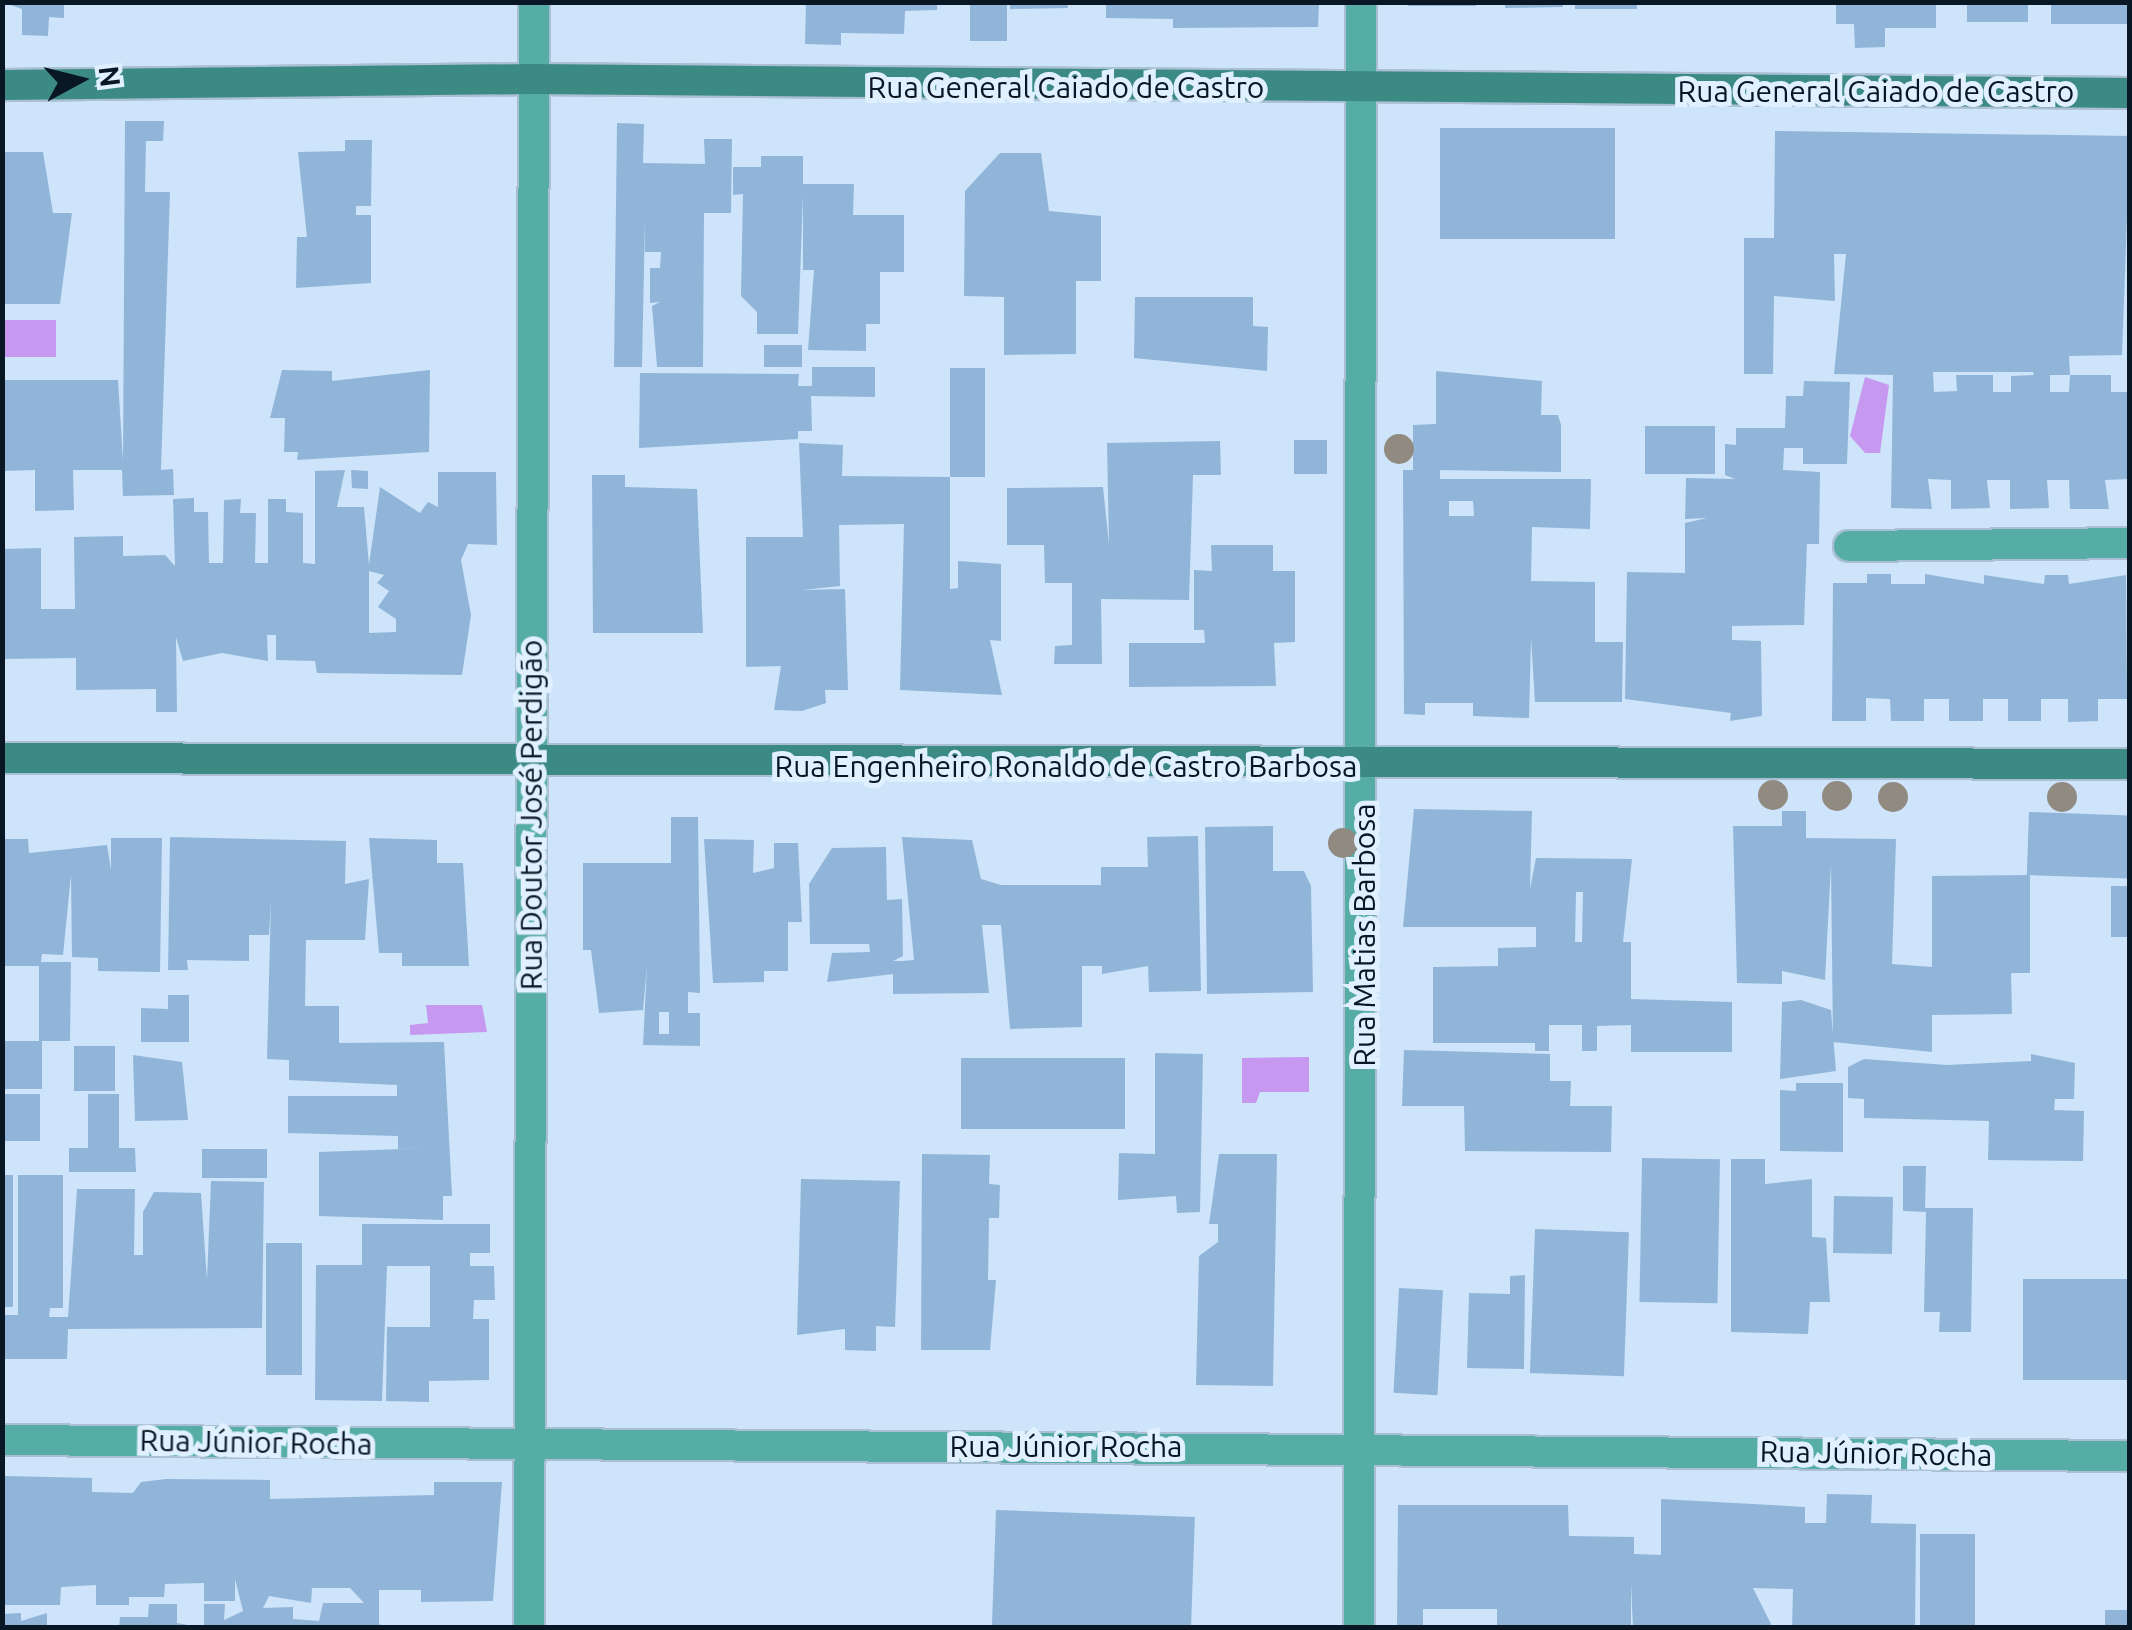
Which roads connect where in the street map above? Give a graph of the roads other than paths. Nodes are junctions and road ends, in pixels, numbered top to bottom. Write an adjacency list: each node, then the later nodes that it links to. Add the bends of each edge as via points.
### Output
1 (534, 2): 3 (street, Rua Doutor José Perdigão)
2 (1361, 2): 5 (street, Rua Matias Barbosa)
3 (533, 79): 4 (street, Rua General Caiado de Castro); 5 (street, Rua General Caiado de Castro); 10 (street, Rua Doutor José Perdigão)
4 (2, 85)
5 (1361, 88): 6 (street, Rua General Caiado de Castro); 12 (street, Rua Matias Barbosa)
6 (2130, 93)
7 (2130, 542): 8 (street)
8 (1849, 546)
9 (2, 758): 10 (street, Rua Engenheiro Ronaldo de Castro Barbosa)
10 (531, 764): 12 (street, Rua Engenheiro Ronaldo de Castro Barbosa); 14 (street, Rua Doutor José Perdigão)
11 (2130, 764): 12 (street, Rua Engenheiro Ronaldo de Castro Barbosa)
12 (1364, 768): 15 (street, Rua Matias Barbosa)
13 (2, 1440): 14 (street, Rua Júnior Rocha)
14 (529, 1445): 15 (street, Rua Júnior Rocha); 17 (street, Rua Doutor José Perdigão)
15 (1364, 1447): 16 (street, Rua Júnior Rocha); 18 (street, Rua Matias Barbosa)
16 (2130, 1456)
17 (529, 1628)
18 (1359, 1628)

